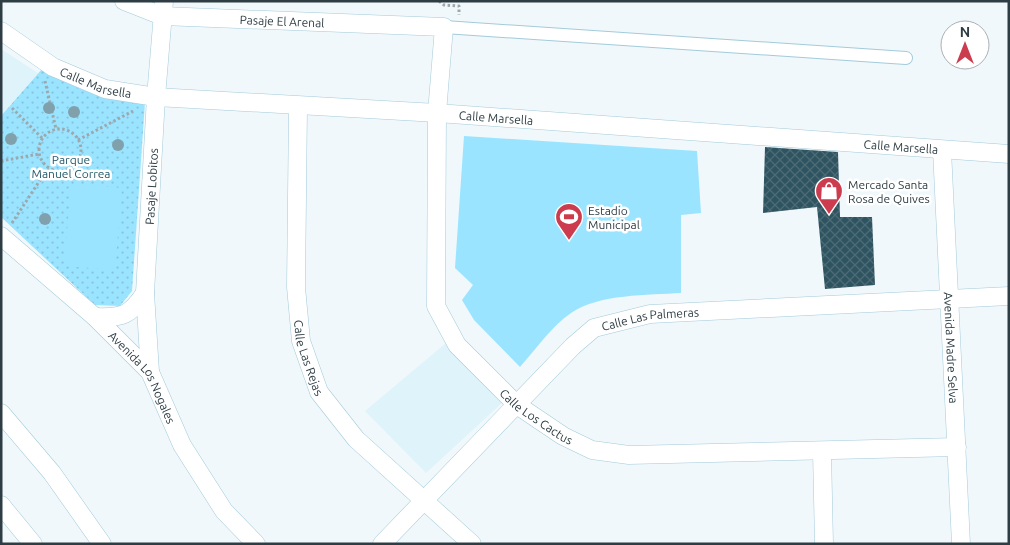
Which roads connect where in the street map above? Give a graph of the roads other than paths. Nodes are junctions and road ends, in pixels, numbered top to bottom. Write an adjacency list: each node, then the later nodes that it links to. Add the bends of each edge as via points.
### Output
1 (124, 1): 2 (street, Pasaje El Arenal)
2 (163, 8): 3 (street, Pasaje El Arenal); 6 (street, Pasaje Lobitos)
3 (444, 27): 5 (street); 8 (street, Calle Los Cactus)
4 (1, 31): 6 (street, Calle Marsella, via 54,67 105,89)
5 (906, 58)
6 (156, 98): 7 (street, Calle Marsella); 12 (street, Pasaje Lobitos)
7 (298, 107): 8 (street, Calle Marsella); 21 (street, Calle Las Rejas, via 296,287 301,341 319,392 356,439)
8 (437, 113): 9 (street, Calle Marsella); 17 (street, Calle Los Cactus, via 436,306 458,344)
9 (942, 150): 10 (street, Calle Marsella); 14 (street, Avenida Madre Selva)
10 (1009, 154)
11 (5, 236): 15 (street, Avenida Los Nogales)
12 (146, 293): 15 (street, via 135,309 116,318); 16 (street, Pasaje Lobitos)
13 (1009, 296): 14 (street, Calle Las Palmeras)
14 (951, 298): 17 (street, Calle Las Palmeras, via 640,317 594,328); 19 (street, Avenida Madre Selva)
15 (94, 317): 16 (street, Avenida Los Nogales)
16 (150, 372): 25 (street, Avenida Los Nogales, via 182,445 224,511)
17 (517, 405): 20 (street, Calle Los Cactus, via 563,436 592,450 629,455); 21 (street, Calle Las Palmeras)
18 (1, 414): 24 (street, via 52,473)
19 (957, 447): 20 (street, Calle Los Cactus); 29 (street, Avenida Madre Selva)
20 (822, 451): 28 (street)
21 (424, 501): 26 (street, Calle Las Palmeras); 27 (street, Calle Las Rejas)
22 (1, 506): 23 (street)
23 (33, 544)
24 (102, 544)
25 (256, 544)
26 (382, 544)
27 (472, 544)
28 (824, 544)
29 (961, 544)

